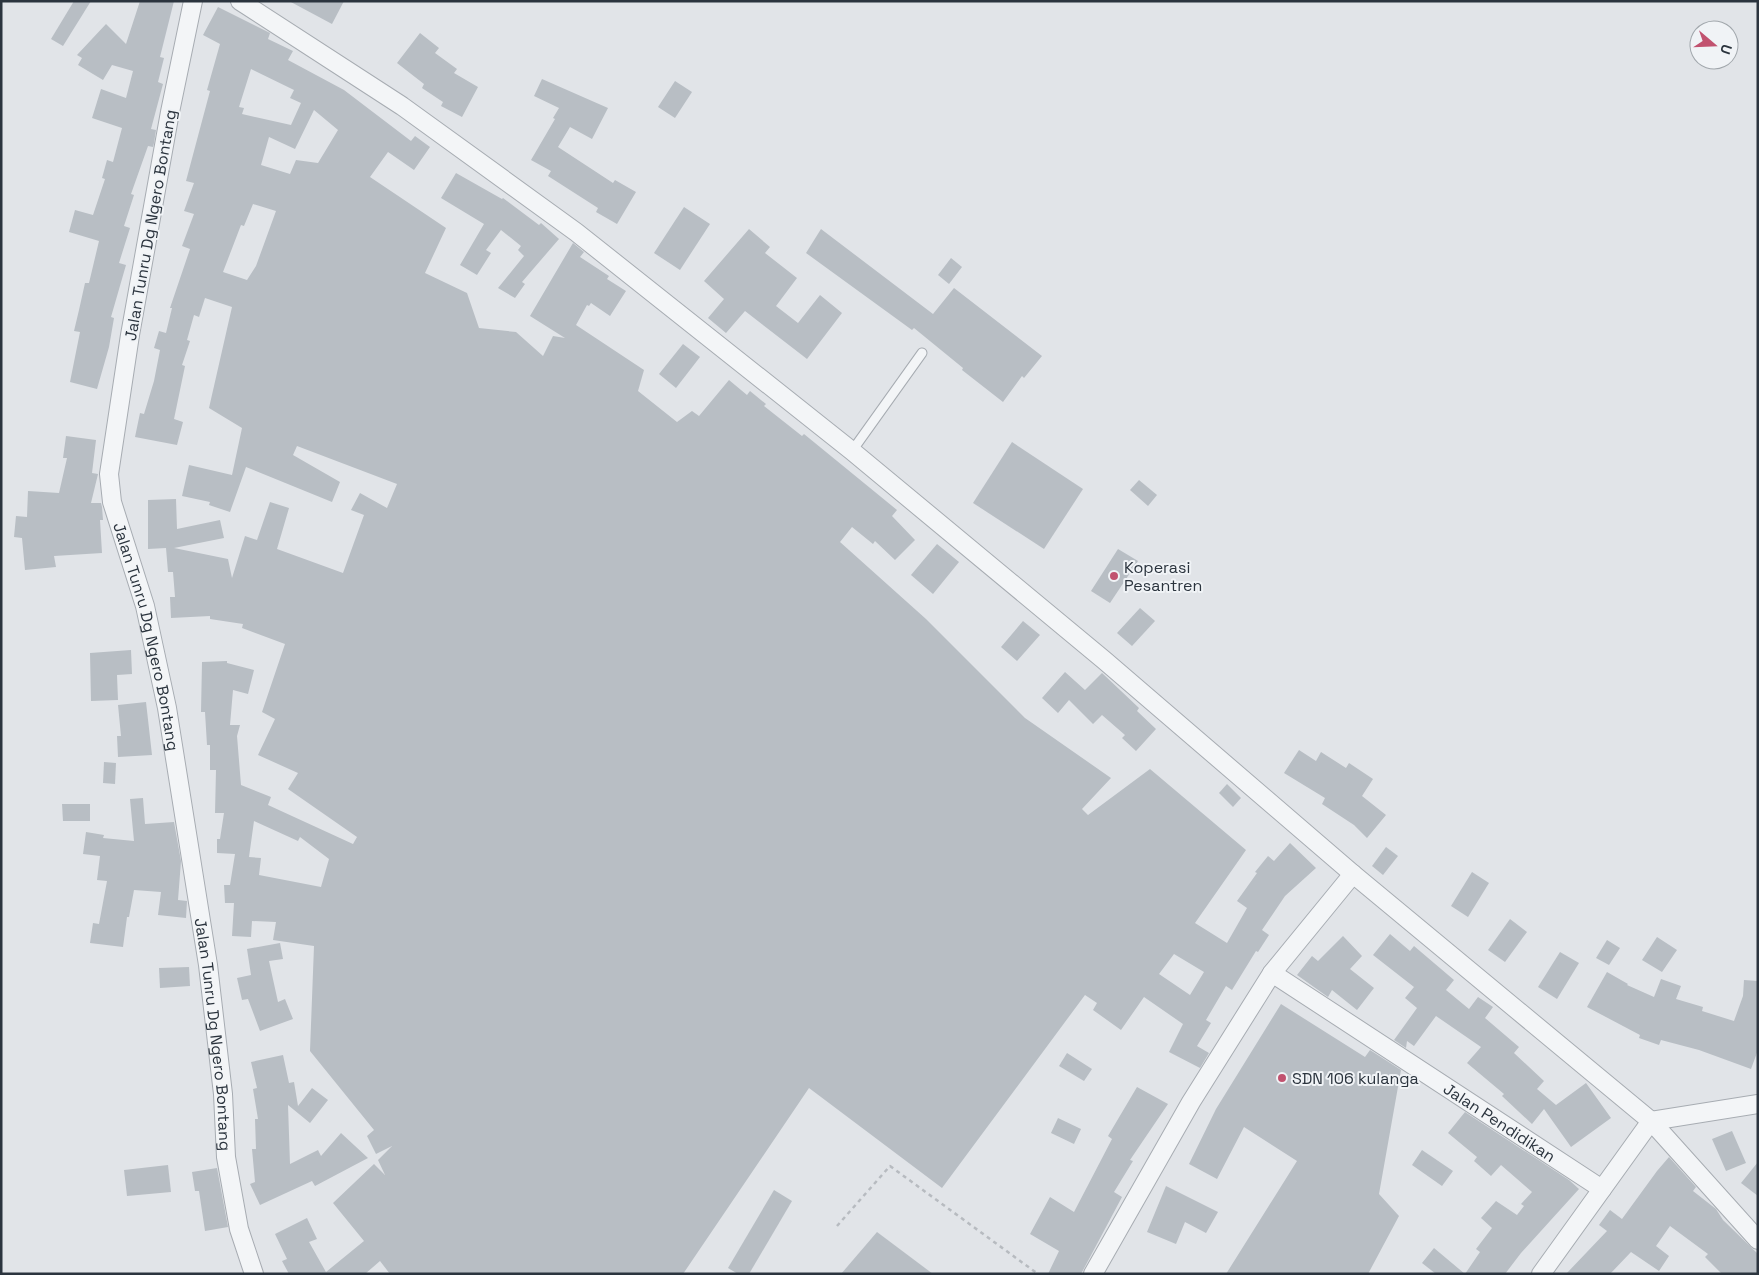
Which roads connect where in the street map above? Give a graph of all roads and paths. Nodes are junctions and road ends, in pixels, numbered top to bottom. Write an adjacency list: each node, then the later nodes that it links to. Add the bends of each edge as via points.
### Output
1 (193, 1): 12 (street, Jalan Tunru Dg Ngero Bontang, via 130,334 110,474 112,502 146,606 167,708 208,965 223,1094 226,1156 239,1229)
2 (240, 1): 4 (street, via 402,106 576,232)
3 (922, 353): 4 (lane)
4 (852, 452): 5 (street, via 1127,679)
5 (1352, 874): 6 (street); 8 (street)
6 (1272, 973): 9 (street, Jalan Pendidikan); 14 (street, via 1186,1110)
7 (1758, 1104): 8 (street)
8 (1651, 1122): 9 (street); 11 (street)
9 (1602, 1189): 15 (street)
10 (837, 1226): 13 (path, via 890,1166)
11 (1758, 1240)
12 (254, 1274)
13 (1038, 1274)
14 (1093, 1274)
15 (1541, 1274)

